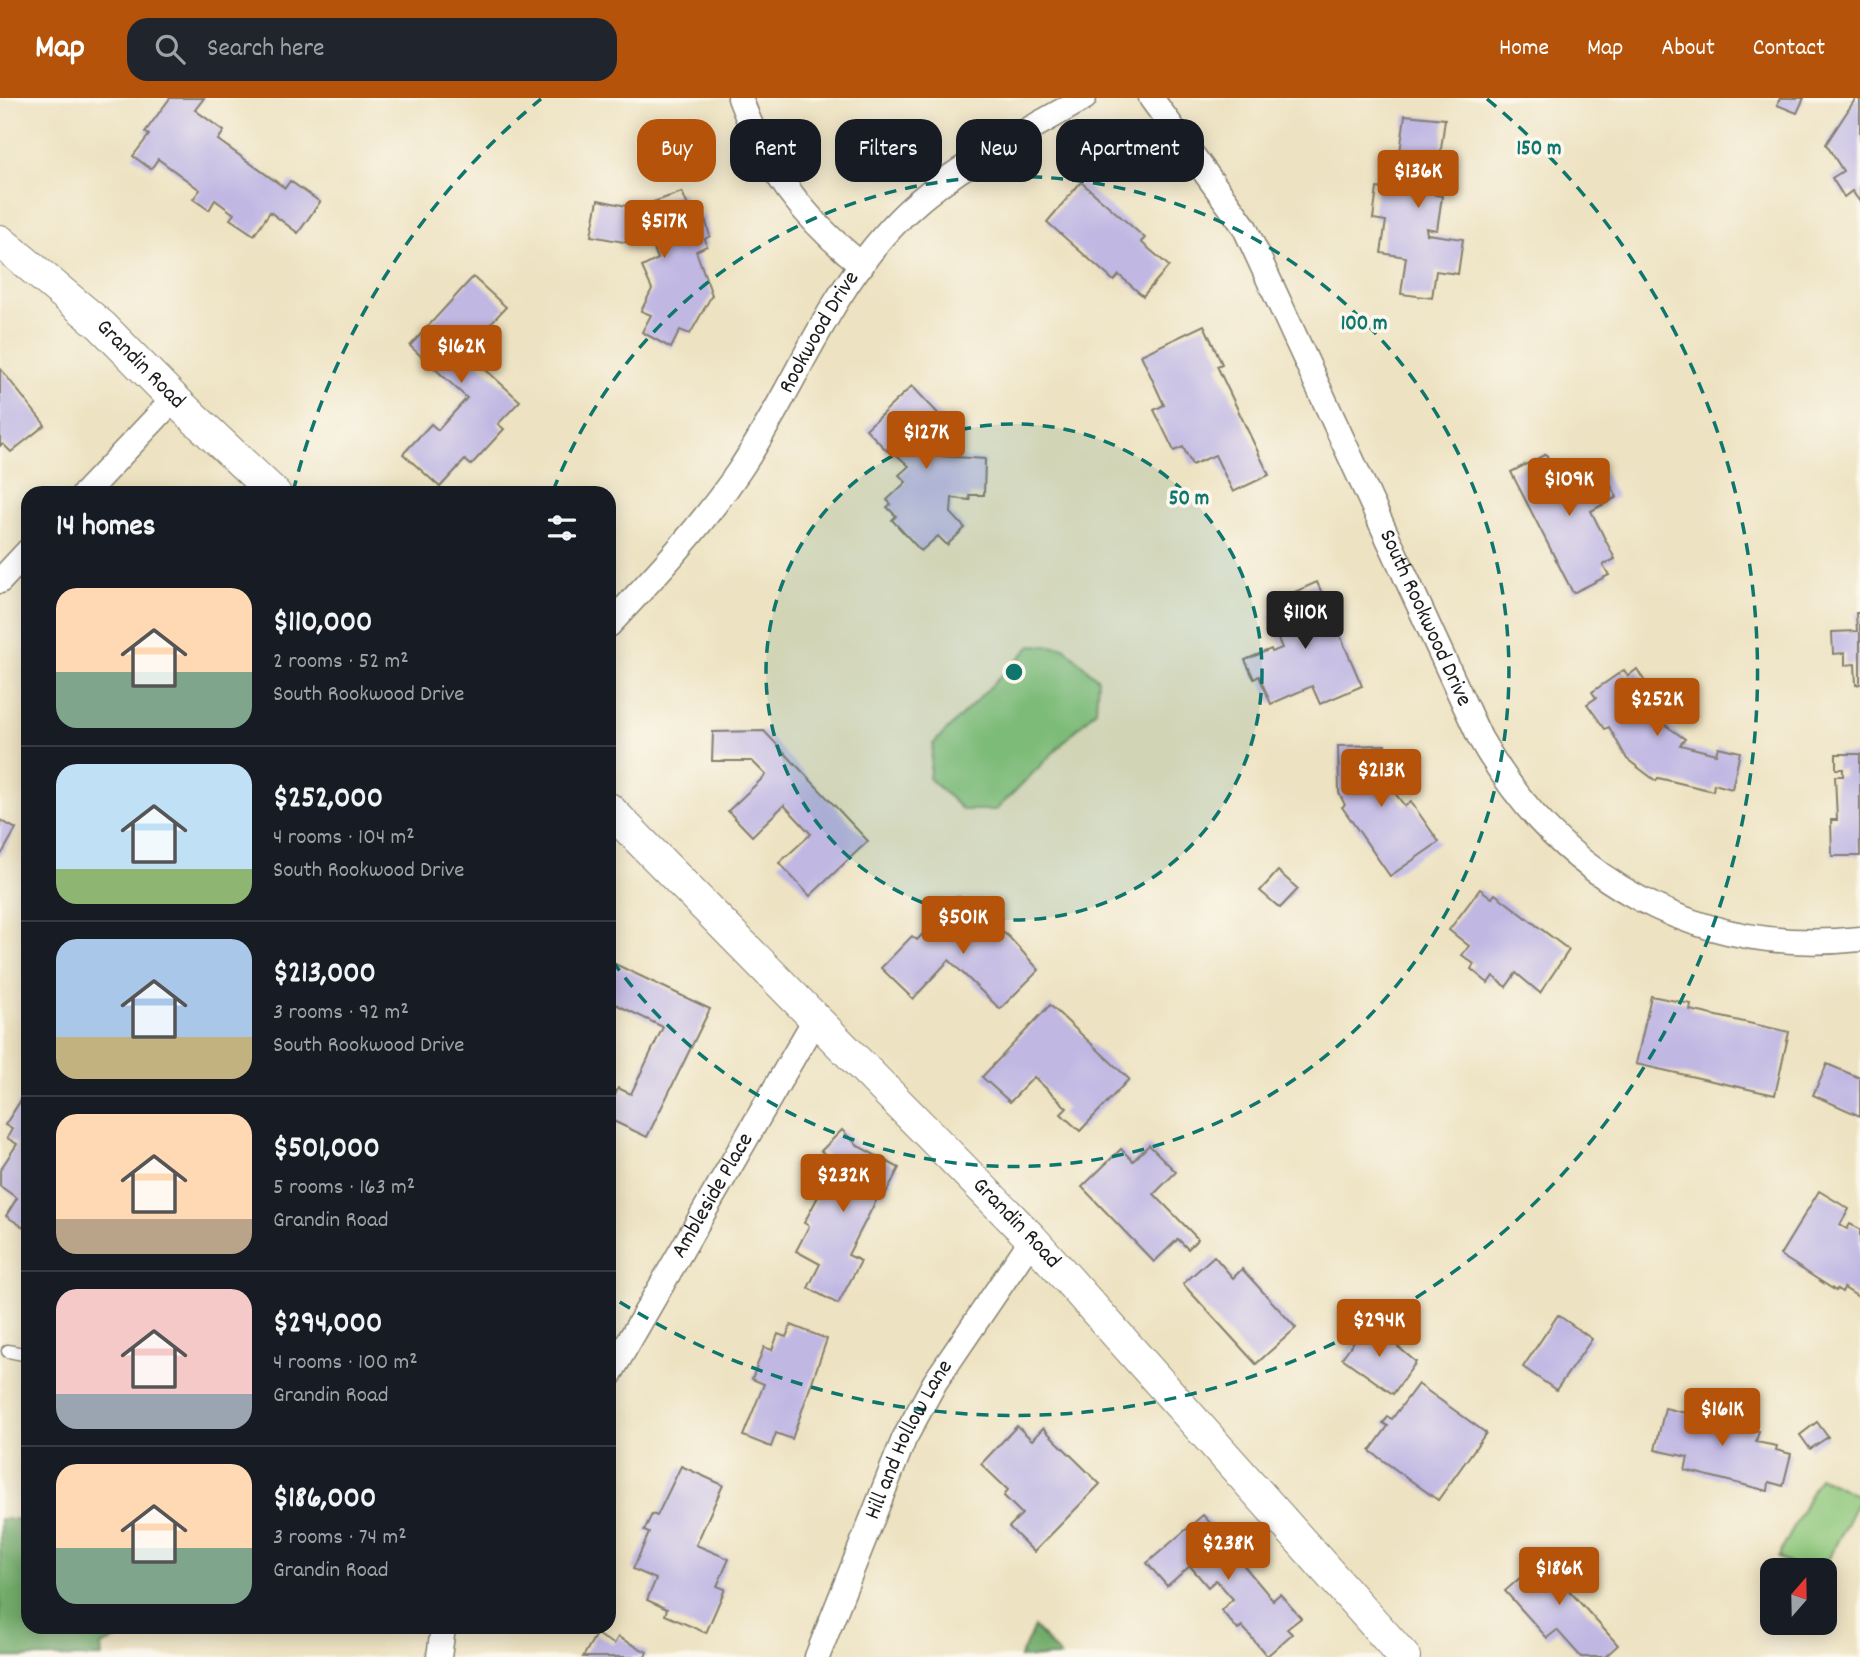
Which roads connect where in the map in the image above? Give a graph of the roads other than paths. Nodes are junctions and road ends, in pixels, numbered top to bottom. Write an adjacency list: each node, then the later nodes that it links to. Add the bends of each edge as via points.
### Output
1 (740, 98): 5 (street, via 786,188 827,237)
2 (1084, 98): 5 (street, Rookwood Drive, via 924,196 890,228)
3 (1152, 98): 13 (street, South Rookwood Drive, via 1244,226 1480,738 1503,778 1542,826 1576,858 1627,893 1671,915 1726,933 1779,941)
4 (0, 241): 6 (street, Grandin Road, via 102,326)
5 (862, 265): 11 (street, Rookwood Drive, via 739,471 683,545)
6 (174, 399): 7 (street); 8 (street, Grandin Road)
7 (92, 486)
8 (266, 486)
9 (21, 558): 10 (street)
10 (0, 581)
11 (616, 617)
12 (616, 815): 14 (street, Grandin Road)
13 (1860, 939)
14 (817, 1016): 15 (street, Grandin Road); 18 (street, Ambleside Place)
15 (1032, 1239): 21 (street, Hill and Hollow Lane, via 935,1382 904,1439); 22 (street, Grandin Road)
16 (8, 1351): 17 (lane)
17 (21, 1354)
18 (616, 1364)
19 (442, 1634): 20 (street)
20 (439, 1657)
21 (817, 1657)
22 (1404, 1657)

